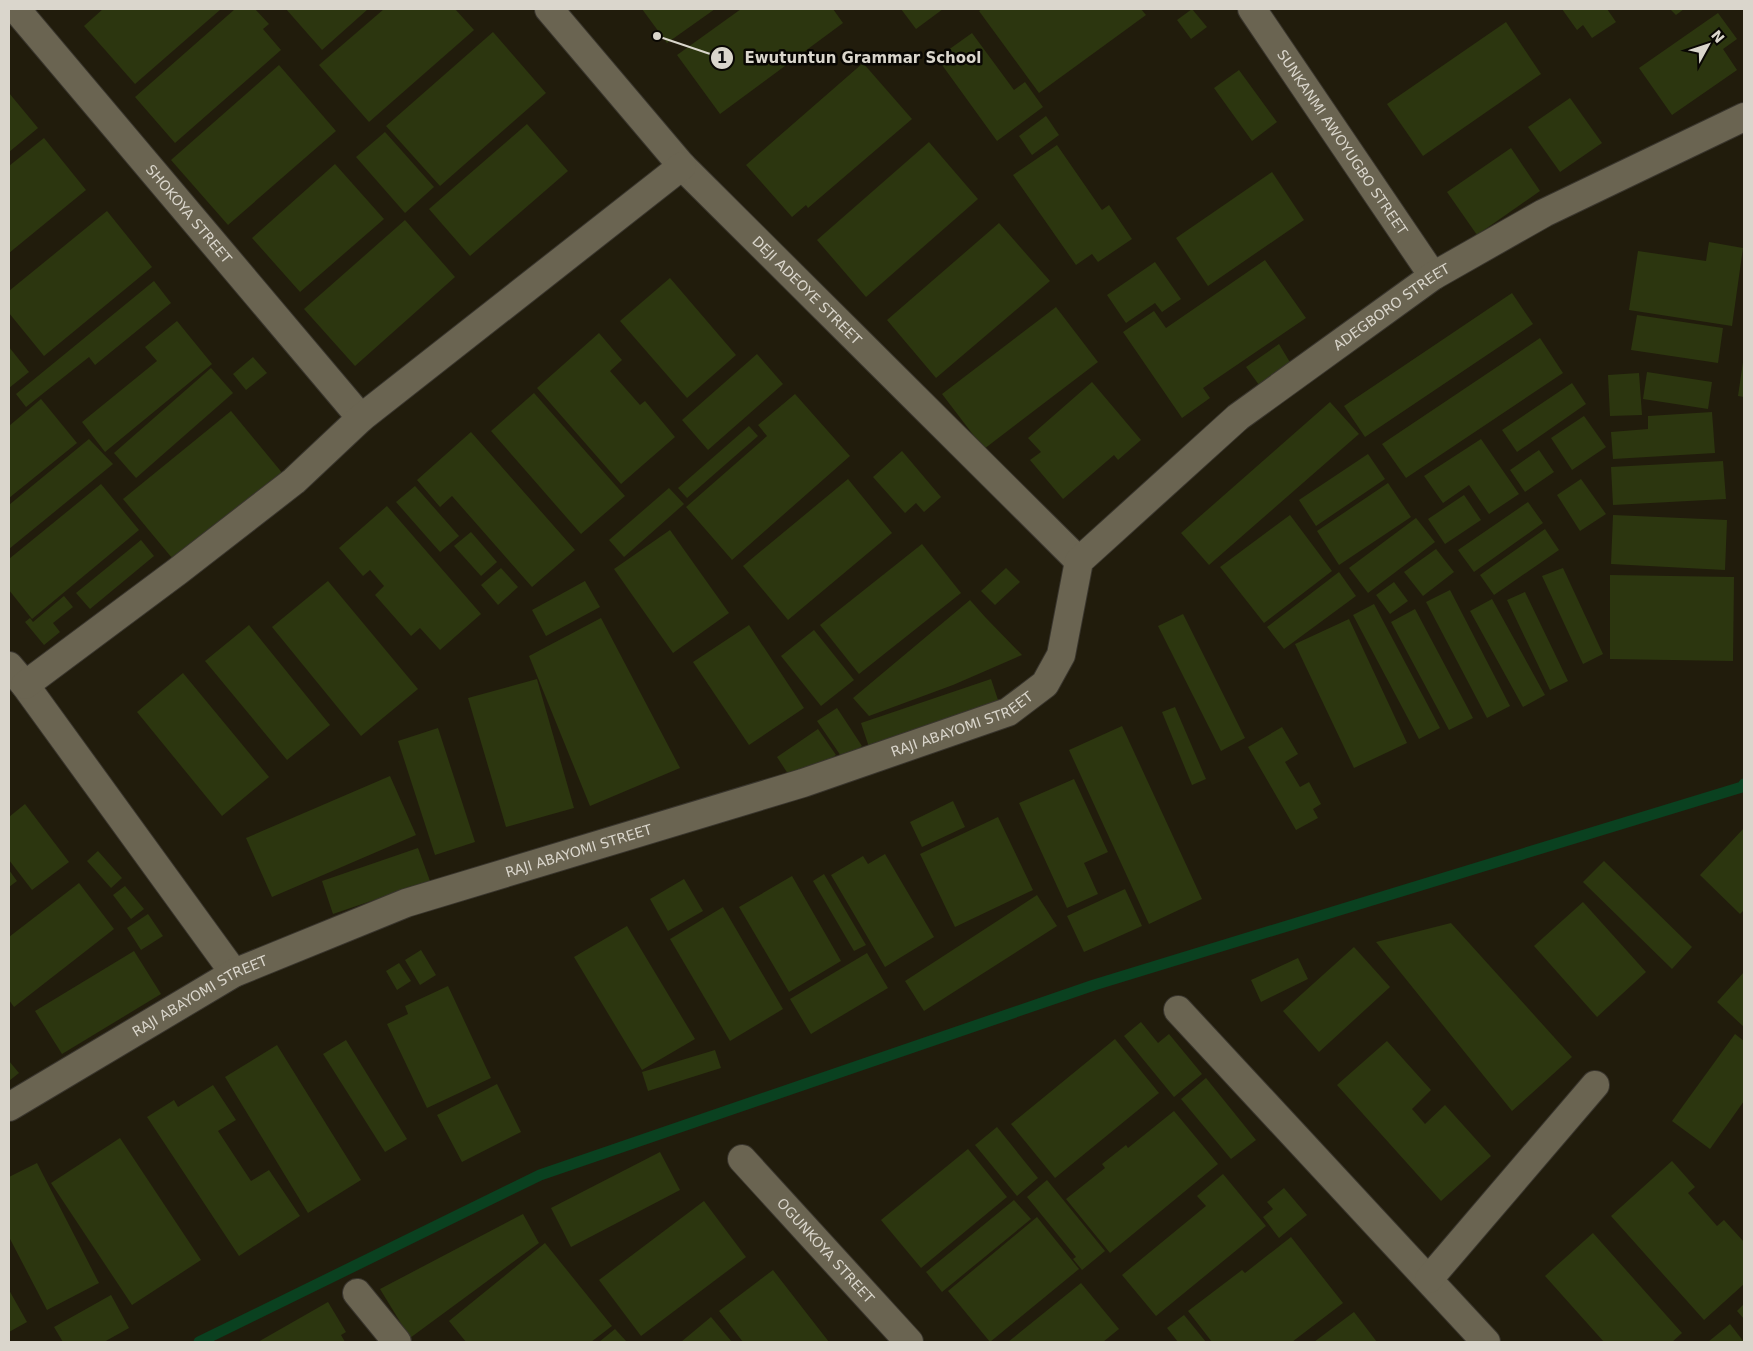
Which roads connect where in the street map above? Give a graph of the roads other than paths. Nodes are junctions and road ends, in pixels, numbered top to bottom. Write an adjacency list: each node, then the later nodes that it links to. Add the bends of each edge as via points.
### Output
1 (16, 9): 7 (street, SHOKOYA STREET)
2 (549, 9): 5 (street, DEJI ADEOYE STREET)
3 (1252, 9): 6 (street, SUNKANMI AWOYUGBO STREET)
4 (1744, 117): 6 (street, ADEGBORO STREET, via 1544,213)
5 (682, 166): 7 (street); 8 (street, DEJI ADEOYE STREET)
6 (1433, 276): 8 (street, ADEGBORO STREET, via 1238,417)
7 (361, 418): 9 (street, via 294,480 178,571)
8 (1079, 561): 10 (street, RAJI ABAYOMI STREET, via 1061,655 1045,684 1008,712 804,783 406,903)
9 (17, 676): 10 (street)
10 (234, 973): 13 (street, RAJI ABAYOMI STREET)
11 (1178, 1010): 15 (street)
12 (1595, 1085): 15 (street)
13 (9, 1107)
14 (742, 1159): 18 (street, OGUNKOYA STREET)
15 (1429, 1279): 19 (street)
16 (357, 1293): 17 (street)
17 (397, 1342)
18 (909, 1342)
19 (1486, 1342)

